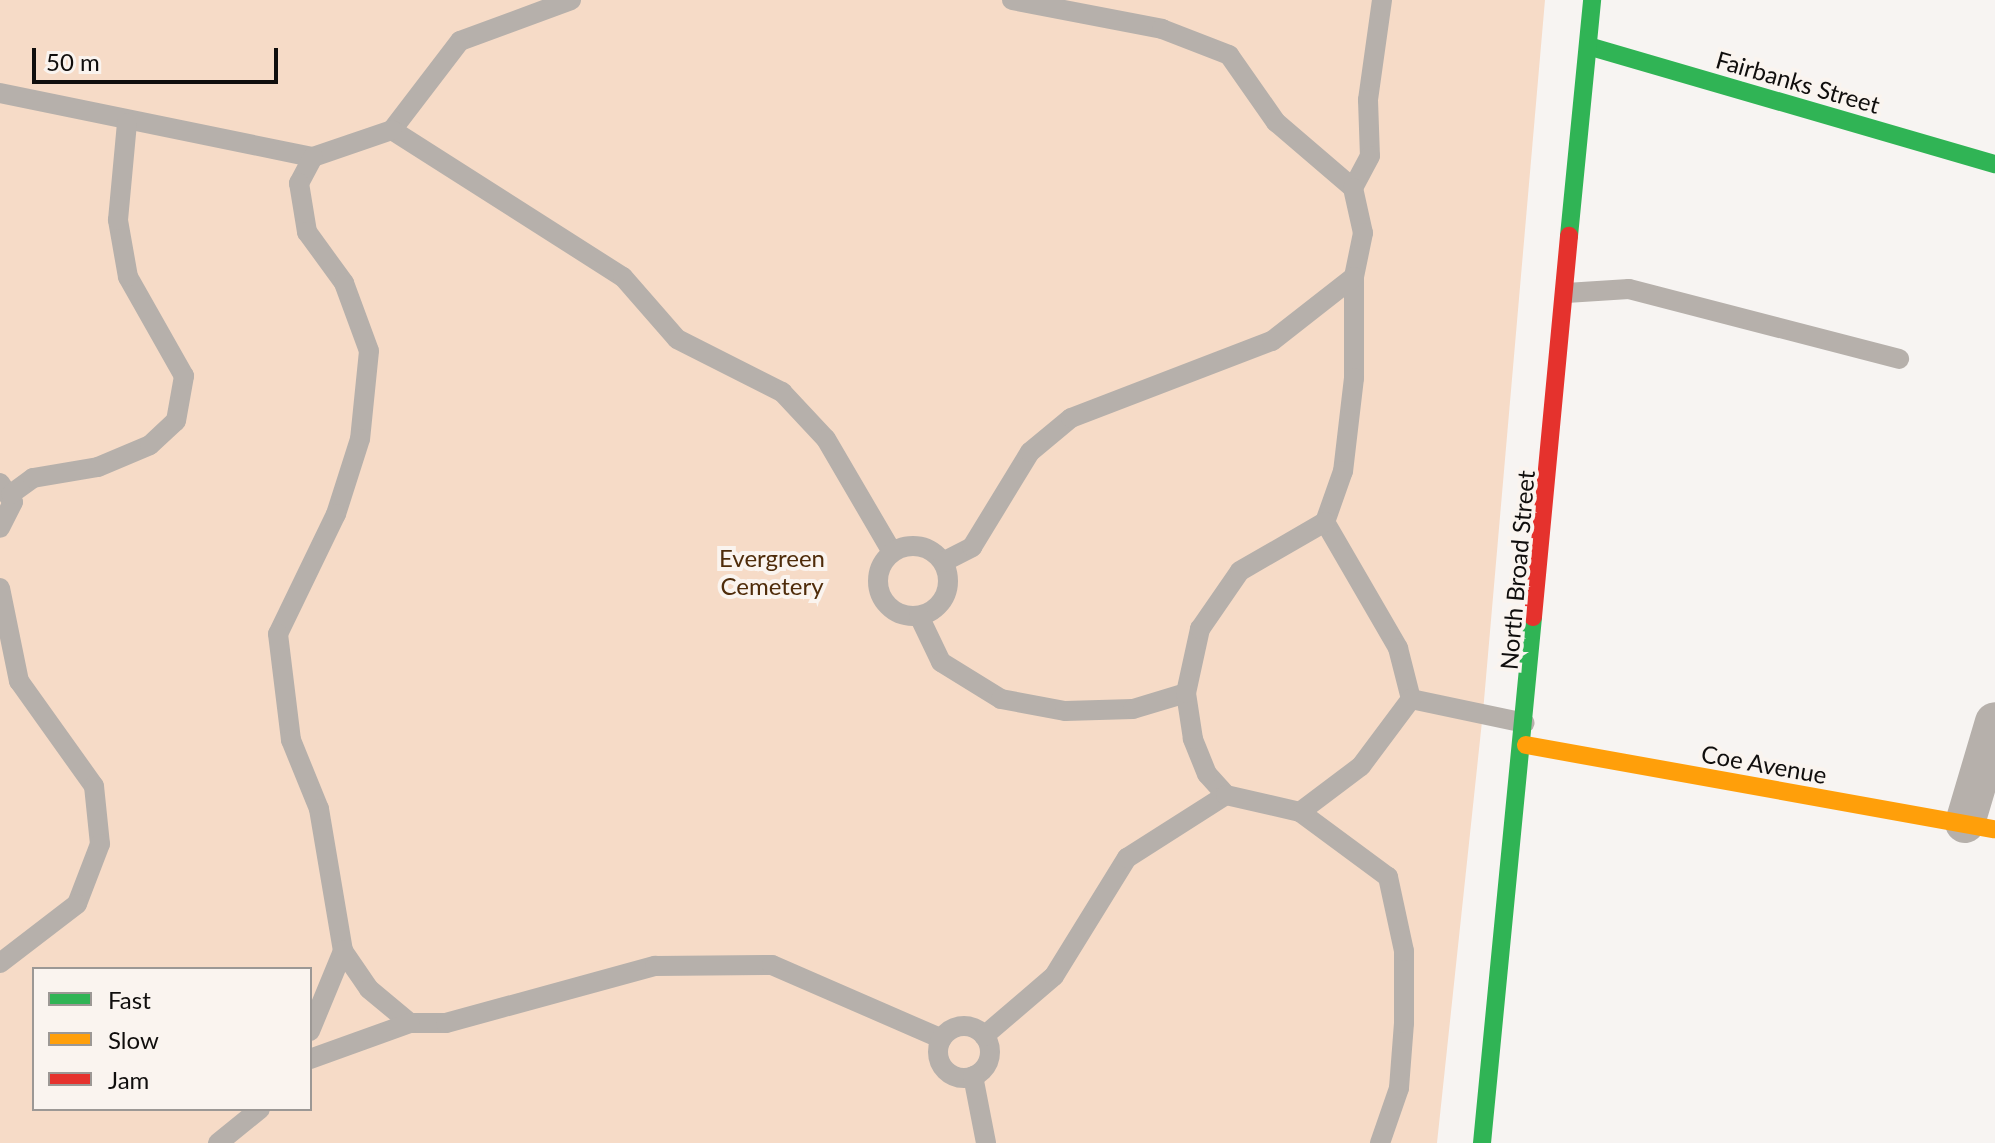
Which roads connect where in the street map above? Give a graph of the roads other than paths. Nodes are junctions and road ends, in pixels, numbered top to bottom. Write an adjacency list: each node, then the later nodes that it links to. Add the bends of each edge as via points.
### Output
1 (571, 0): 5 (lane)
2 (1012, 0): 12 (lane, via 1162,29 1229,55 1276,122)
3 (1382, 0): 12 (lane, via 1368,100 1370,156)
4 (1592, 0): 6 (main road, North Broad Street)
5 (529, 5): 9 (lane, via 460,41)
6 (1588, 46): 11 (main road, Fairbanks Street); 14 (main road, North Broad Street)
7 (0, 93): 8 (lane)
8 (127, 123): 10 (lane); 16 (lane, via 123,249 128,277 184,376 176,421 150,445 98,467)
9 (392, 130): 10 (lane); 19 (lane, via 623,277 677,339 782,392 826,439)
10 (313, 157): 31 (lane, via 299,183 307,232 344,283 369,351 360,439 336,514 278,634 291,740 319,809)
11 (1995, 164)
12 (1353, 188): 13 (lane, via 1363,233)
13 (1354, 277): 17 (lane, via 1354,378 1343,471); 20 (lane, via 1272,341 1071,418 1030,452 972,547)
14 (1566, 293): 15 (lane, via 1629,289); 26 (main road, North Broad Street)
15 (1899, 359)
16 (5, 488): 18 (lane, via 13,511)
17 (1325, 522): 23 (lane, via 1240,571 1200,629); 24 (lane, via 1398,648)
18 (0, 528)
19 (892, 552): 20 (lane, via 925,548); 22 (lane, via 879,571 881,594 896,611)
20 (943, 562): 22 (lane, via 945,595)
21 (0, 588): 32 (lane, via 19,681 94,786 100,844 77,904)
22 (919, 616): 23 (lane, via 941,662 1001,699 1065,711 1133,709)
23 (1186, 693): 28 (lane, via 1207,774)
24 (1411, 699): 26 (lane); 29 (lane, via 1361,766)
25 (1995, 722): 30 (street)
26 (1527, 723): 27 (main road, North Broad Street)
27 (1526, 745): 30 (main road, Coe Avenue); 43 (main road, North Broad Street)
28 (1226, 795): 29 (lane); 35 (lane, via 1127,858 1054,976)
29 (1300, 812): 42 (lane, via 1388,877 1404,951 1404,1023 1399,1088)
30 (1980, 826)
31 (343, 951): 33 (lane, via 369,989); 34 (lane)
32 (0, 963)
33 (410, 1023): 36 (lane, via 446,1023 655,966 727,963 772,965); 37 (lane)
34 (312, 1026)
35 (984, 1036): 36 (lane, via 962,1027); 38 (lane, via 988,1061)
36 (942, 1039): 38 (lane, via 945,1070)
37 (312, 1058)
38 (973, 1076): 41 (lane)
39 (258, 1111): 40 (lane)
40 (218, 1143)
41 (986, 1143)
42 (1380, 1143)
43 (1482, 1143)

